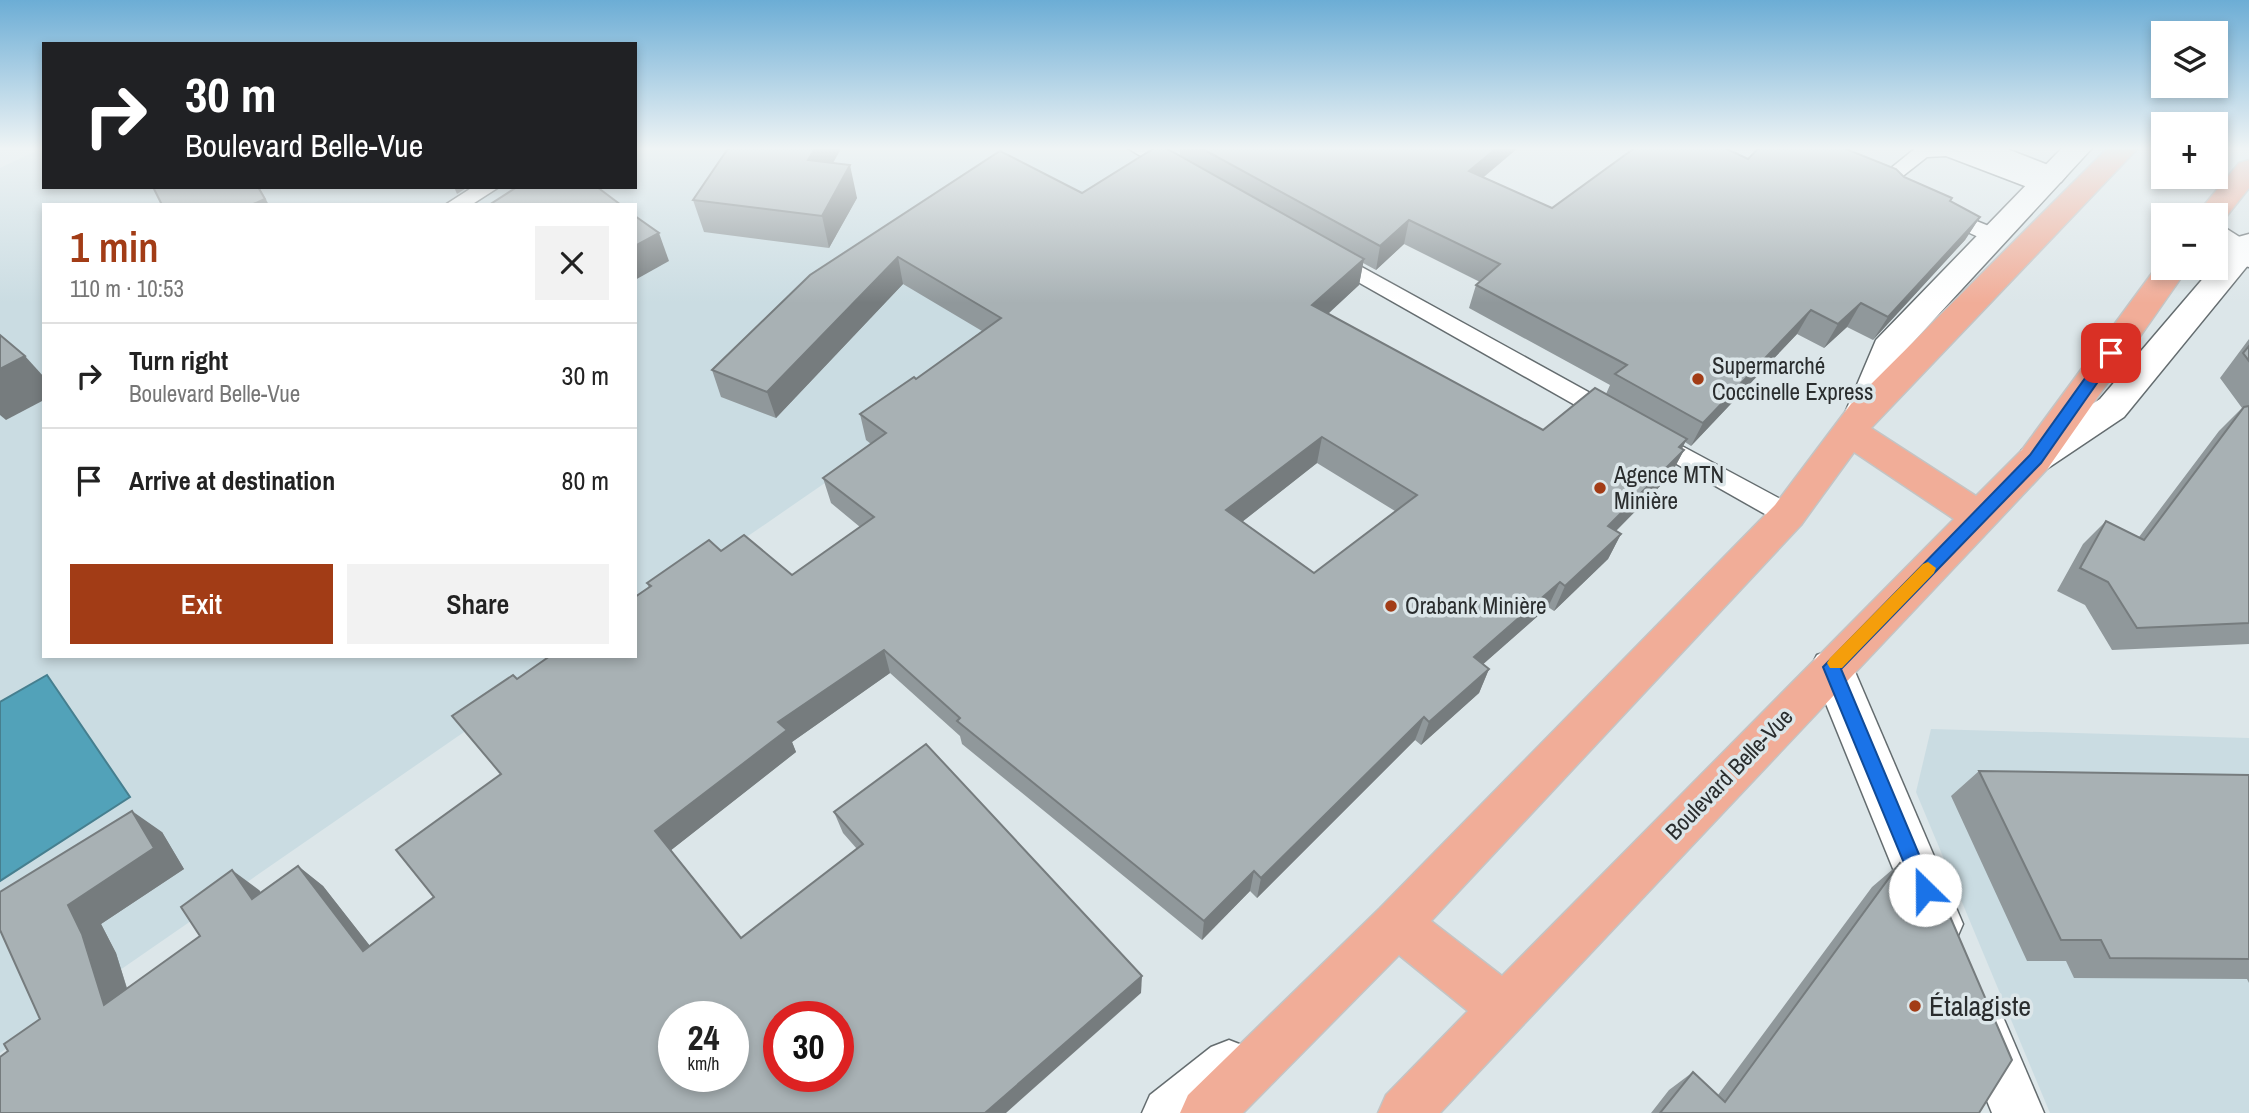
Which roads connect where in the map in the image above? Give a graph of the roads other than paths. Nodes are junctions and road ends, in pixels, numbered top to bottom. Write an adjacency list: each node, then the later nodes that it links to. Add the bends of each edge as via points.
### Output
1 (1909, 199): 4 (lane)
2 (2030, 199): 4 (street)
3 (2074, 199): 8 (main road)
4 (1994, 236): 8 (street, via 1888,348)
5 (1305, 242): 10 (lane)
6 (2239, 247): 9 (street, Boulevard Belle-Vue, via 2112,408)
7 (2163, 280): 9 (main road, Boulevard Belle-Vue)
8 (1856, 422): 10 (main road); 11 (main road)
9 (2035, 459): 11 (main road, Boulevard Belle-Vue)
10 (1788, 515): 13 (main road)
11 (1979, 517): 12 (main road, Boulevard Belle-Vue)
12 (1832, 667): 15 (main road, Boulevard Belle-Vue); 19 (street)
13 (1398, 924): 14 (main road); 15 (main road)
14 (1363, 959): 17 (street); 18 (main road)
15 (1504, 1009): 16 (main road, Boulevard Belle-Vue)
16 (1413, 1106)
17 (1168, 1113)
18 (1206, 1113)
19 (2018, 1113)

